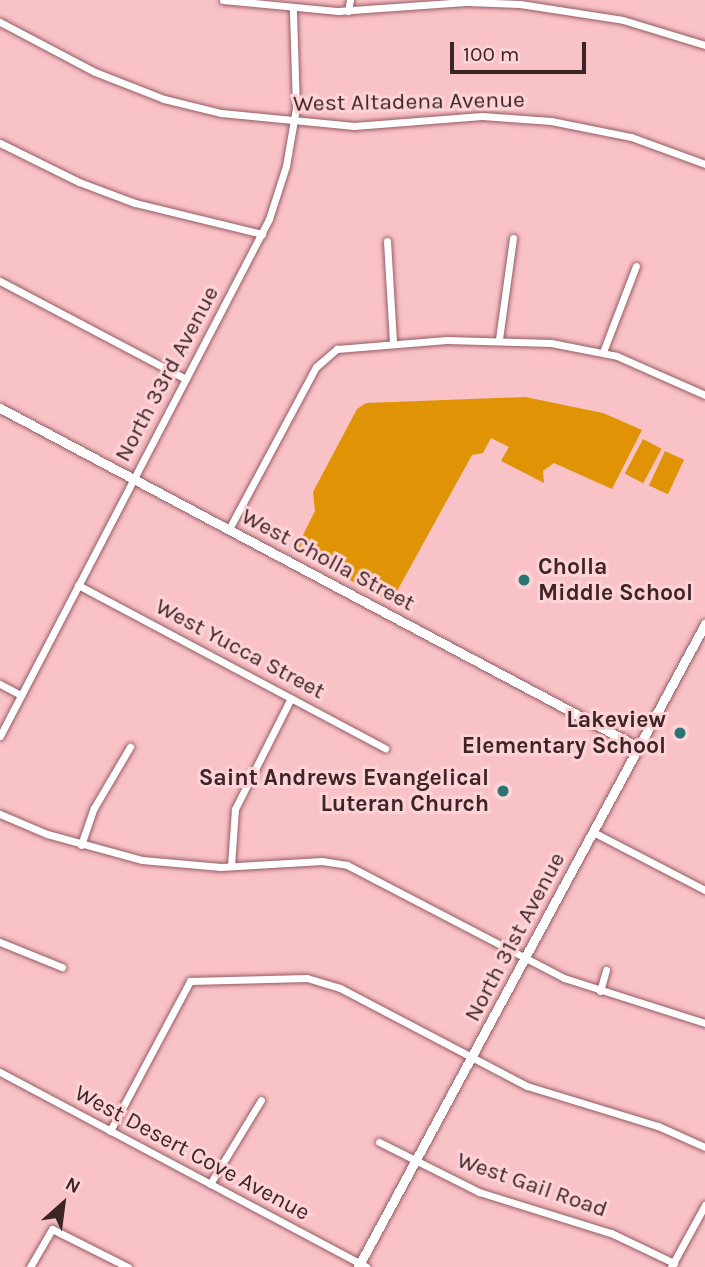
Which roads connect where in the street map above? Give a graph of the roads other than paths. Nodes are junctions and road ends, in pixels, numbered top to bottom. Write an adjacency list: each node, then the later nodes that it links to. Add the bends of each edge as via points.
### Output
1 (223, 0): 4 (street)
2 (349, 0): 6 (street)
3 (466, 1): 6 (street); 8 (street, via 569,8)
4 (240, 2): 5 (street)
5 (293, 10): 6 (street); 9 (street, North 33rd Avenue)
6 (348, 11)
7 (0, 22): 9 (street, West Altadena Avenue, via 95,72 164,99)
8 (705, 45)
9 (294, 124): 11 (street, West Altadena Avenue, via 354,126 482,116 538,119 631,137); 12 (street, North 33rd Avenue, via 281,184)
10 (0, 142): 12 (street, via 126,200)
11 (705, 164)
12 (262, 234): 20 (street, North 33rd Avenue)
13 (513, 238): 17 (street)
14 (387, 241): 18 (street)
15 (636, 266): 19 (street)
16 (0, 281): 20 (street)
17 (499, 339): 18 (street); 19 (street)
18 (393, 343): 25 (street, via 337,349 316,367)
19 (603, 352): 22 (street)
20 (186, 379): 24 (street, North 33rd Avenue)
21 (705, 384): 22 (street)
22 (703, 394)
23 (0, 408): 24 (street, West Cholla Street)
24 (133, 479): 25 (street, West Cholla Street); 26 (street, North 33rd Avenue)
25 (229, 529): 33 (street, West Cholla Street)
26 (78, 585): 29 (street, North 33rd Avenue); 30 (street, West Yucca Street)
27 (705, 624): 33 (street, North 31st Avenue)
28 (0, 684): 29 (street)
29 (21, 695): 31 (street, North 33rd Avenue)
30 (291, 698): 34 (street, West Yucca Street); 38 (street, via 234,809)
31 (0, 736)
32 (130, 747): 37 (street, via 94,808)
33 (638, 747): 36 (street, North 31st Avenue)
34 (385, 748)
35 (0, 814): 37 (street)
36 (593, 832): 39 (street); 41 (street, North 31st Avenue)
37 (81, 845): 38 (street, via 142,860)
38 (231, 866): 41 (street, via 323,861 347,865)
39 (705, 890)
40 (0, 942): 42 (street)
41 (526, 958): 44 (street); 46 (street, North 31st Avenue)
42 (62, 967)
43 (606, 970): 44 (street)
44 (600, 991): 45 (street)
45 (705, 1023)
46 (471, 1058): 49 (street, via 325,982 190,981); 51 (street, via 527,1086 659,1126); 52 (street, North 31st Avenue)
47 (0, 1072): 49 (street, West Desert Cove Avenue)
48 (261, 1100): 53 (street)
49 (110, 1131): 53 (street, West Desert Cove Avenue)
50 (379, 1142): 52 (street, West Gail Road)
51 (705, 1147)
52 (415, 1161): 55 (street, West Gail Road, via 479,1192 611,1233); 56 (street, North 31st Avenue)
53 (210, 1184): 56 (street, West Desert Cove Avenue)
54 (705, 1205): 55 (street)
55 (673, 1265)
56 (361, 1266)
57 (30, 1267): 58 (street, via 52,1229)
58 (128, 1267)

